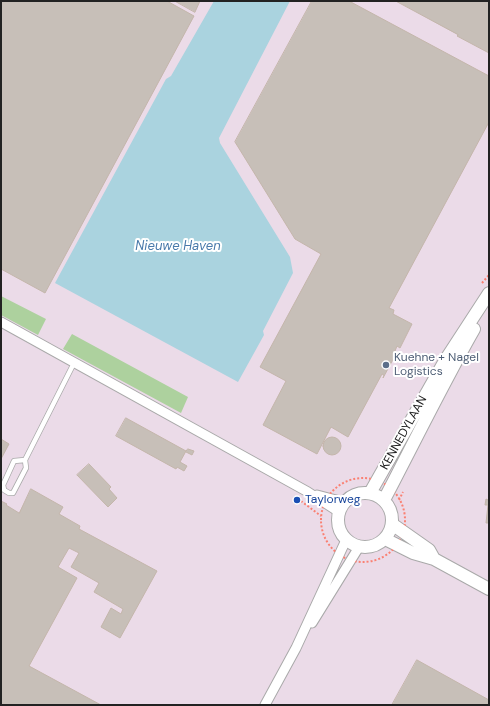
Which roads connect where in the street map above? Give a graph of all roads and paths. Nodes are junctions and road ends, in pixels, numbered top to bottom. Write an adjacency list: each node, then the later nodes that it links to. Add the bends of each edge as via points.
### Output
1 (489, 294): 5 (street, KENNEDYLAAN, via 446,359); 6 (street, KENNEDYLAAN, via 482,315)
2 (1, 322): 3 (street)
3 (74, 363): 4 (lane); 8 (street)
4 (25, 460): 4 (lane, via 26,468 13,493 9,493 2,485 14,461)
5 (377, 481): 6 (path); 7 (street, KENNEDYLAAN); 8 (path, via 356,479 343,483)
6 (390, 488): 9 (street, KENNEDYLAAN); 12 (path, via 400,500 403,509)
7 (370, 493): 9 (street); 10 (street, via 349,497)
8 (326, 500): 10 (street); 17 (path, via 321,516 322,527 331,548)
9 (384, 500): 11 (street, via 392,515)
10 (342, 507): 14 (street, via 338,524)
11 (392, 524): 12 (street); 13 (street)
12 (404, 531): 15 (path); 18 (street, via 429,550)
13 (385, 539): 15 (street); 16 (street, via 380,544)
14 (346, 540): 16 (street); 17 (street)
15 (397, 545): 18 (street); 19 (path, via 377,560)
16 (359, 547): 19 (street)
17 (339, 555): 19 (path); 21 (street)
18 (434, 559): 20 (street)
19 (351, 560): 21 (street)
20 (489, 589)
21 (296, 648): 22 (street)
22 (265, 705)

